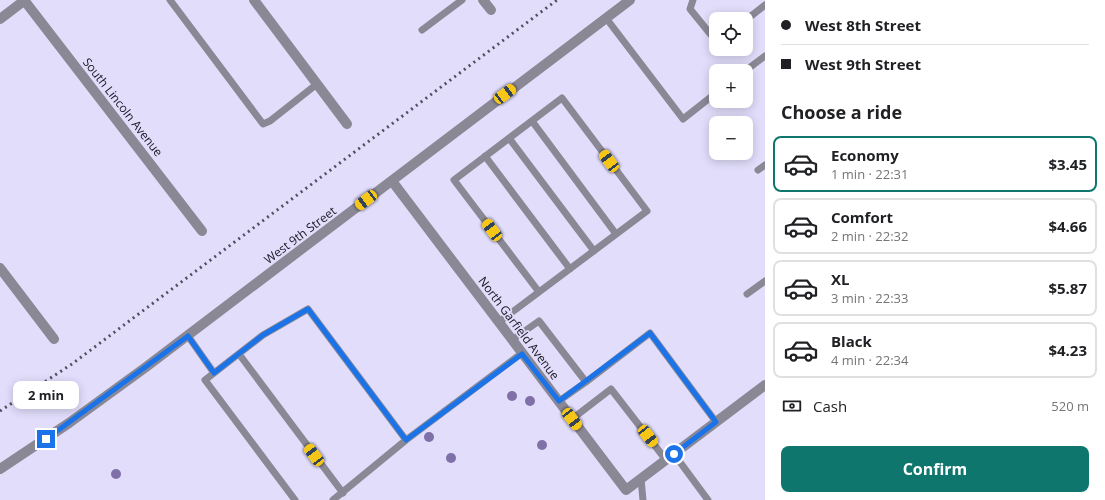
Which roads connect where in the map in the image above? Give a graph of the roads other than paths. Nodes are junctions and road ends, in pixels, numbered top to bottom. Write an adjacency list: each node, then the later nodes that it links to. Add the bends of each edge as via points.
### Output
1 (24, 0): 12 (street); 26 (street, South Lincoln Avenue)
2 (170, 0): 17 (lane, via 262,124 270,121)
3 (254, 0): 17 (street)
4 (462, 0): 13 (lane)
5 (483, 0): 9 (street)
6 (630, 0): 11 (street, West 9th Street)
7 (693, 0): 14 (lane, via 690,9)
8 (765, 5): 10 (lane)
9 (491, 10)
10 (753, 14)
11 (606, 18): 18 (lane, via 683,119); 25 (street, West 9th Street)
12 (0, 19)
13 (422, 30)
14 (709, 32)
15 (764, 60): 16 (lane)
16 (753, 66)
17 (317, 84): 20 (street)
18 (709, 99)
19 (532, 121): 21 (lane); 27 (lane); 27 (lane, via 562,98 647,211)
20 (347, 124)
21 (509, 138): 22 (lane); 28 (lane)
22 (485, 156): 30 (lane); 32 (lane, via 454,180)
23 (765, 165): 24 (lane)
24 (758, 170)
25 (392, 181): 34 (street, North Garfield Avenue); 35 (street, West 9th Street)
26 (202, 231)
27 (616, 234): 28 (lane)
28 (594, 251): 30 (lane)
29 (0, 268): 36 (street)
30 (570, 269): 32 (lane)
31 (765, 281): 33 (lane)
32 (539, 292): 34 (lane)
33 (746, 294)
34 (499, 322): 37 (street, North Garfield Avenue)
35 (188, 336): 40 (lane); 48 (street, West 9th Street, via 69,424)
36 (54, 339)
37 (512, 340): 39 (street, North Garfield Avenue); 41 (lane, via 539,321)
38 (239, 354): 40 (lane); 46 (lane, via 263,335 308,309); 50 (lane)
39 (522, 354): 43 (street, North Garfield Avenue); 46 (lane)
40 (214, 373): 51 (lane, via 205,380)
41 (586, 382): 43 (lane); 45 (lane, via 650,333)
42 (765, 385): 45 (street)
43 (559, 401): 44 (street, North Garfield Avenue)
44 (572, 419): 47 (lane, via 611,389); 49 (street, North Garfield Avenue, via 626,490)
45 (716, 422): 47 (street)
46 (406, 440): 50 (lane)
47 (670, 457): 49 (street); 54 (lane)
48 (0, 469)
49 (642, 479): 53 (lane)
50 (343, 492): 52 (lane)
51 (294, 500)
52 (333, 500)
53 (644, 500)
54 (708, 500)

